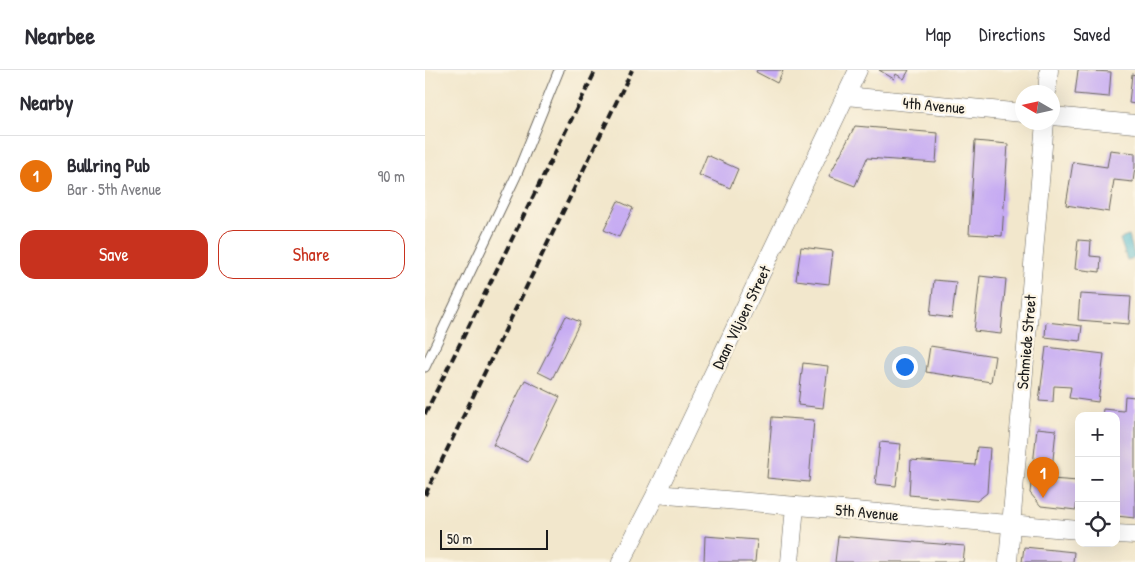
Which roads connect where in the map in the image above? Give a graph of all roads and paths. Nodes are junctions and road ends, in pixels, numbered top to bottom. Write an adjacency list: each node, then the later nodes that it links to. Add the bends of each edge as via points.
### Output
1 (559, 70): 10 (lane, via 516,176)
2 (858, 70): 5 (street, Daan Viljoen Street)
3 (1049, 70): 4 (street)
4 (1048, 85)
5 (846, 96): 6 (street, 4th Avenue); 11 (street, Daan Viljoen Street)
6 (1015, 112)
7 (1060, 117): 8 (street)
8 (1135, 124)
9 (1044, 130): 13 (street, Schmiede Street)
10 (425, 367)
11 (656, 494): 12 (street, 5th Avenue); 17 (street, Daan Viljoen Street)
12 (795, 506): 13 (street, 5th Avenue); 18 (street)
13 (1011, 525): 14 (street, 5th Avenue); 19 (street, Schmiede Street)
14 (1075, 530)
15 (1120, 534): 16 (street)
16 (1135, 535)
17 (621, 562)
18 (790, 562)
19 (1008, 562)

